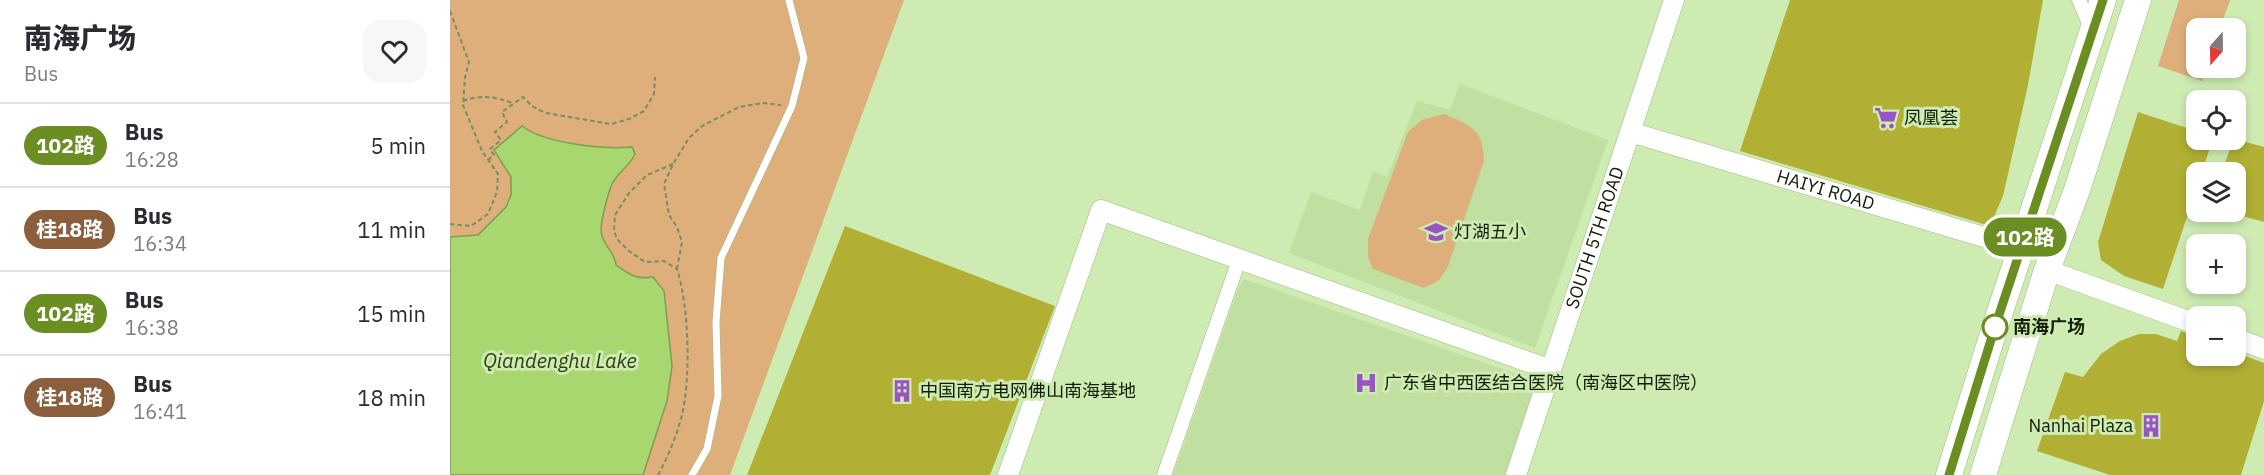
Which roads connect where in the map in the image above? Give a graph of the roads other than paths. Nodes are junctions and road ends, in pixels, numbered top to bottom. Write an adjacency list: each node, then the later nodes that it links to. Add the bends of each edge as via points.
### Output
1 (789, 0): 15 (lane, via 804,58 792,106 721,258 716,322 718,396 707,448)
2 (1674, 0): 7 (street, SOUTH 5TH ROAD)
3 (2079, 0): 6 (street)
4 (2103, 0): 6 (highway)
5 (2138, 0): 10 (highway)
6 (2093, 32): 8 (highway)
7 (1630, 132): 8 (street, HAIYI ROAD); 14 (street, SOUTH 5TH ROAD)
8 (2021, 248): 19 (highway)
9 (1239, 260): 14 (street); 16 (street, via 1101,210); 17 (street)
10 (2047, 270): 11 (street); 20 (highway)
11 (2186, 320)
12 (2246, 342): 13 (street)
13 (2264, 349)
14 (1551, 370): 18 (street, SOUTH 5TH ROAD)
15 (692, 475)
16 (1008, 475)
17 (1164, 475)
18 (1516, 475)
19 (1949, 475)
20 (1983, 475)

